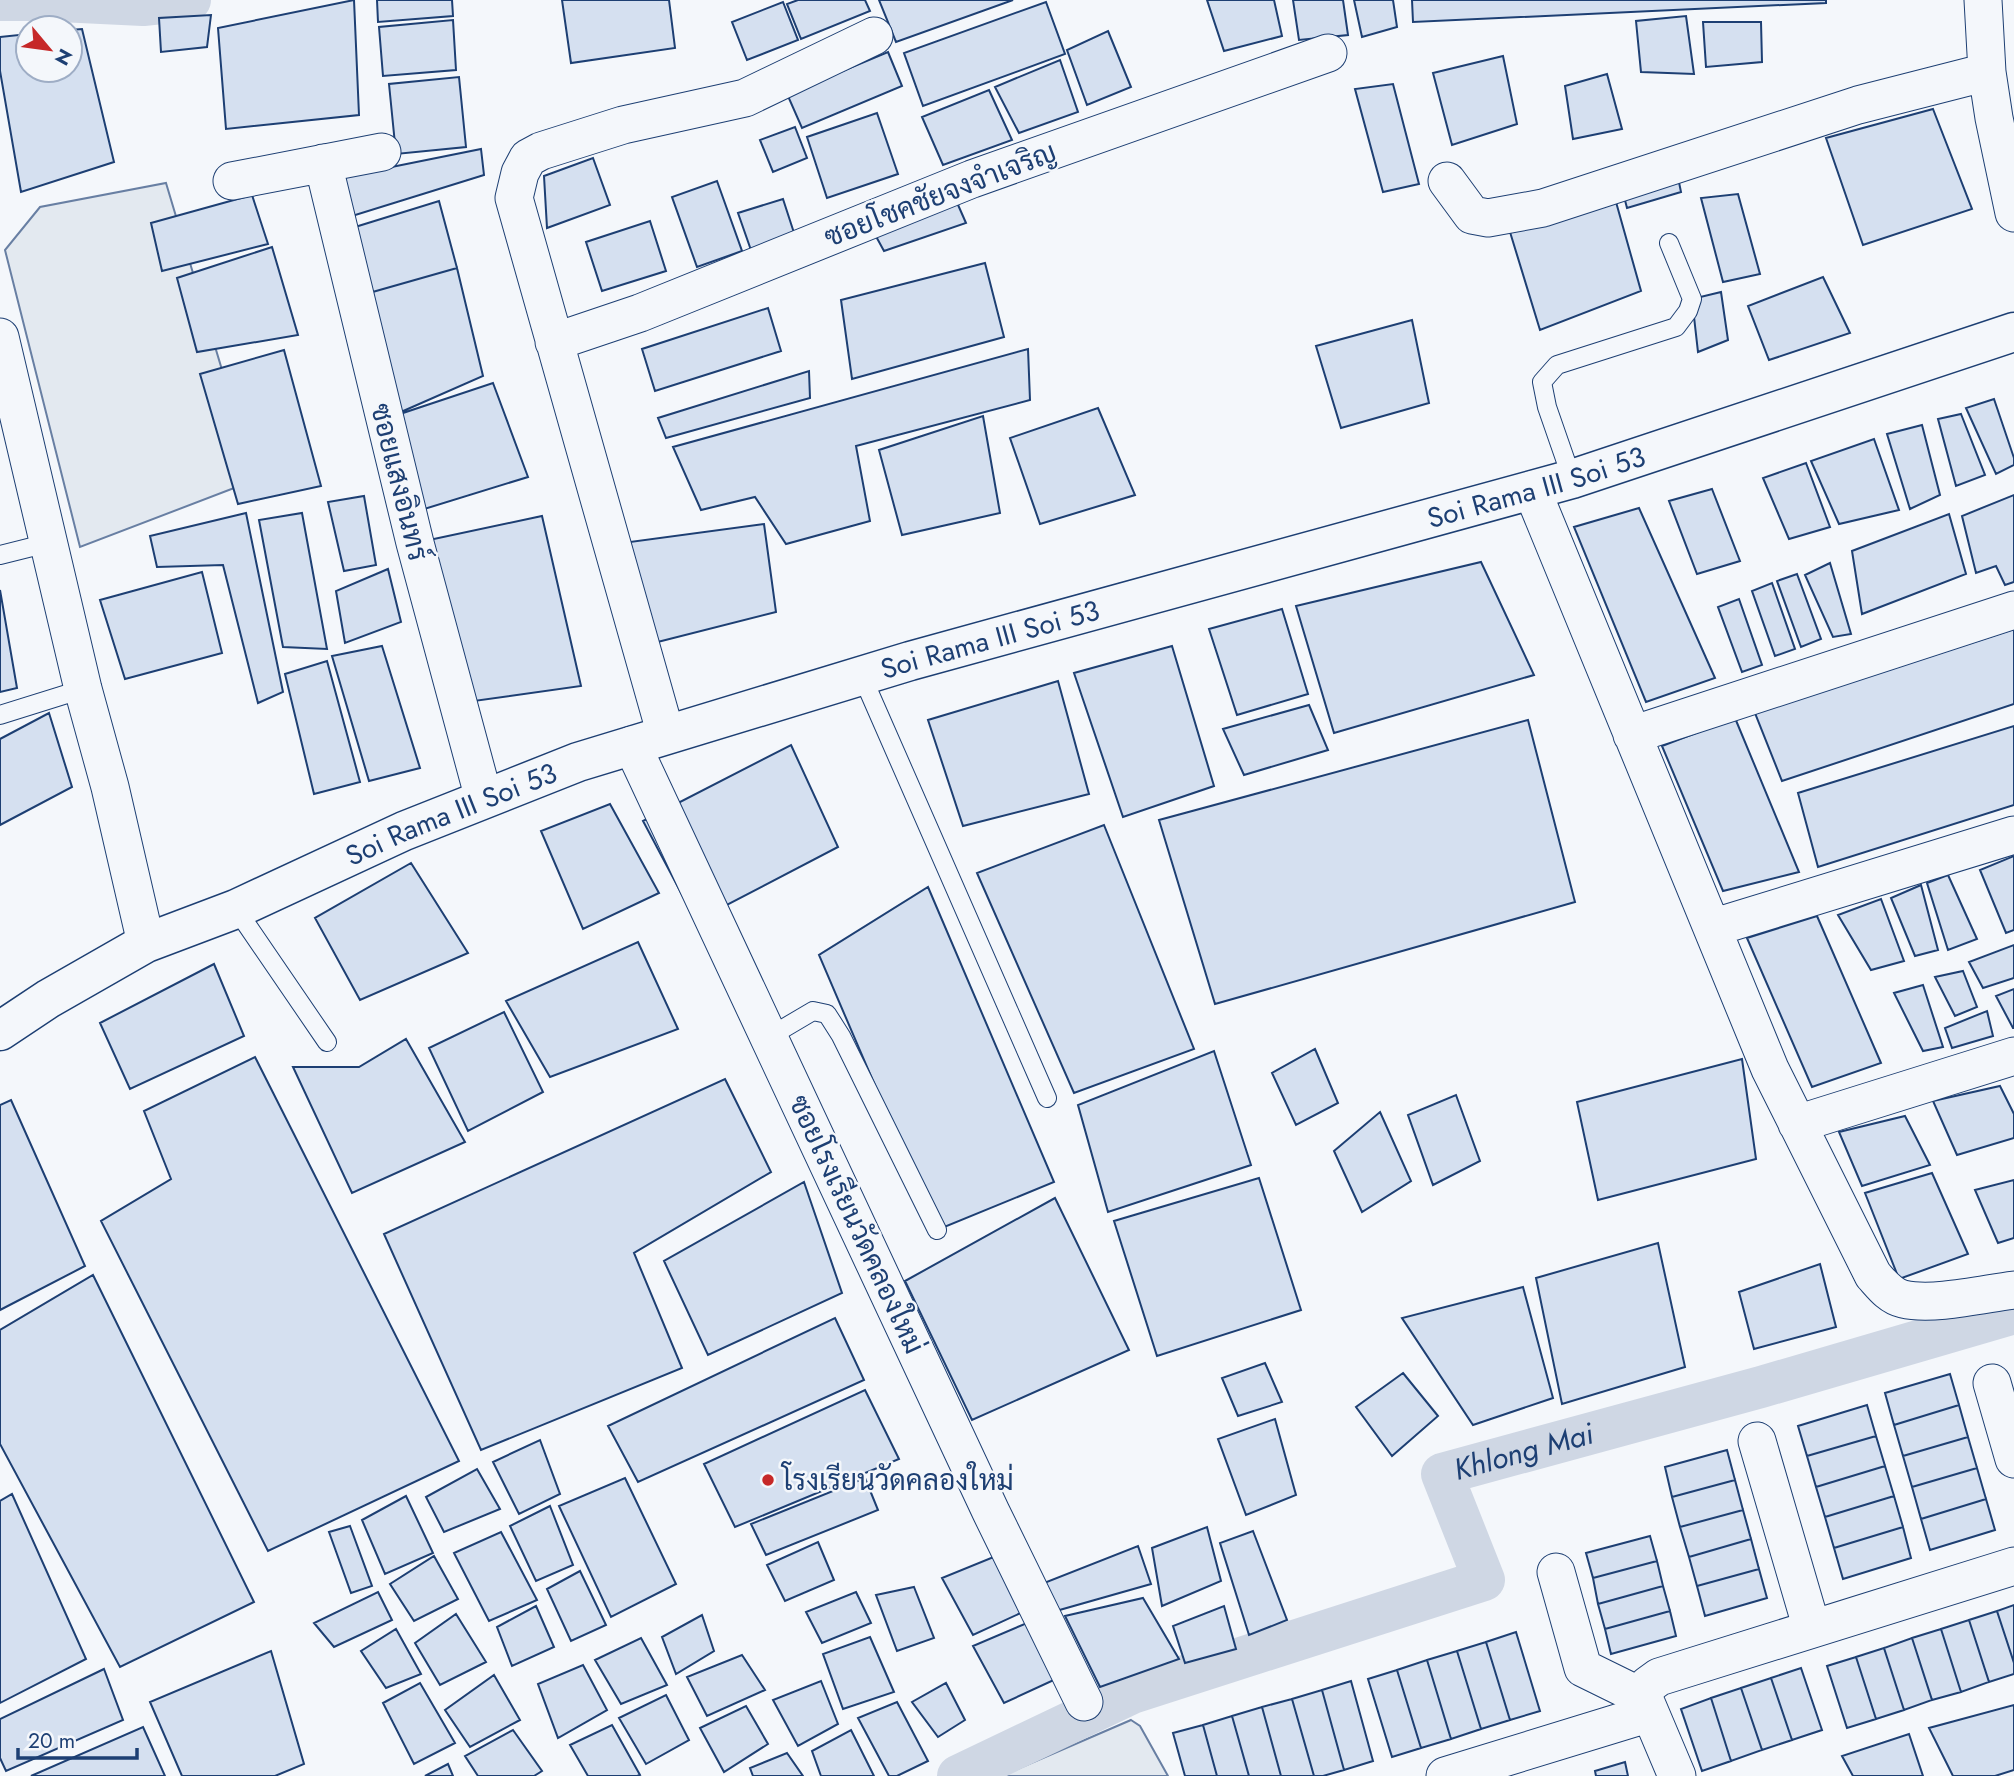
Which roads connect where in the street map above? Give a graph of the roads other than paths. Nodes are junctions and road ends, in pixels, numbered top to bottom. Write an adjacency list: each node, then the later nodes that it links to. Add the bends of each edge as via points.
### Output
1 (1983, 0): 4 (street)
2 (874, 36): 13 (street, via 745,97 622,125 528,158 514,198)
3 (1328, 53): 13 (street, ซอยโชคชัยจงจำเจริญ, via 972,179 640,313)
4 (1987, 72): 8 (street, via 1858,105 1543,208 1488,218 1472,215); 9 (street)
5 (382, 152): 6 (street)
6 (323, 163): 7 (street); 24 (street, ซอยแสงอินทร์, via 415,543)
7 (232, 181)
8 (1447, 181)
9 (2014, 213)
10 (1669, 243): 14 (lane, via 1692,299 1676,327 1557,365 1542,382)
11 (2014, 332): 14 (street, Soi Rama III Soi 53)
12 (0, 337): 16 (street)
13 (555, 342): 23 (street)
14 (1572, 479): 15 (street, Soi Rama III Soi 53)
15 (1532, 490): 19 (street, Soi Rama III Soi 53); 22 (street)
16 (48, 543): 17 (lane); 20 (street)
17 (0, 555)
18 (2014, 611): 22 (street)
19 (862, 676): 23 (street, Soi Rama III Soi 53); 33 (lane)
20 (83, 689): 21 (lane); 28 (street)
21 (0, 715)
22 (1632, 735): 27 (street)
23 (649, 740): 24 (street, Soi Rama III Soi 53); 30 (street, ซอยโรงเรียนวัดคลองใหม่)
24 (484, 799): 26 (street, Soi Rama III Soi 53)
25 (2014, 835): 27 (street)
26 (236, 909): 28 (street, Soi Rama III Soi 53); 31 (lane)
27 (1712, 928): 34 (street)
28 (146, 943): 29 (street, Soi Rama III Soi 53)
29 (0, 1031)
30 (769, 1037): 35 (lane, via 813,1011 827,1014); 43 (street, ซอยโรงเรียนวัดคลองใหม่, via 990,1512)
31 (327, 1041)
32 (2014, 1056): 34 (street)
33 (1047, 1098)
34 (1797, 1124): 36 (street, via 1873,1275 1886,1290 1902,1299 1929,1301)
35 (937, 1230)
36 (2014, 1290)
37 (1992, 1383): 39 (street)
38 (1757, 1441): 42 (street)
39 (2014, 1459)
40 (2014, 1566): 42 (street)
41 (1556, 1573): 44 (street, via 1583,1668)
42 (1812, 1629): 44 (street, via 1659,1676 1648,1685)
43 (1084, 1702)
44 (1647, 1705): 45 (street); 46 (street)
45 (1445, 1776)
46 (1677, 1776)

